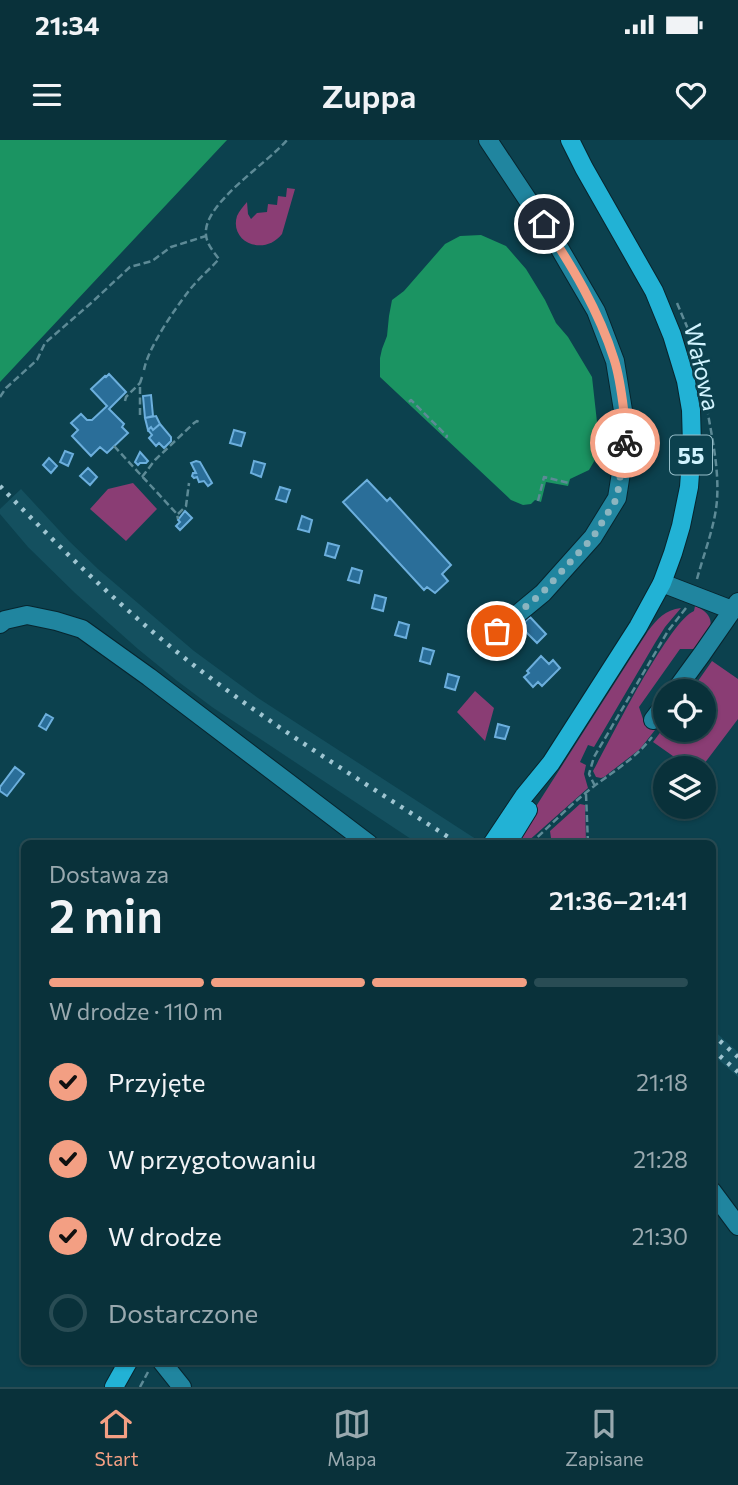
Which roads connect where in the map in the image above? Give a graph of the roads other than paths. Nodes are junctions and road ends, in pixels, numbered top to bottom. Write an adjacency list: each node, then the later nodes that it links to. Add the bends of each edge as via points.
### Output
1 (488, 140): 6 (street, via 596,312 615,361 627,435 617,498 593,537 542,593)
2 (570, 140): 3 (main road, Wałowa / 55, via 654,291 686,381 692,429 689,487)
3 (662, 583): 4 (street); 8 (main road, Wałowa / 55)
4 (735, 606): 7 (street)
5 (0, 624): 9 (street, via 27,615 82,629)
6 (497, 631)
7 (684, 679)
8 (551, 763): 10 (main road, 55); 11 (main road, 55)
9 (364, 840)
10 (495, 840)
11 (510, 840)
12 (716, 1196): 13 (street)
13 (738, 1226)
14 (126, 1365): 16 (main road)
15 (156, 1365): 17 (street)
16 (114, 1387)
17 (182, 1387)

